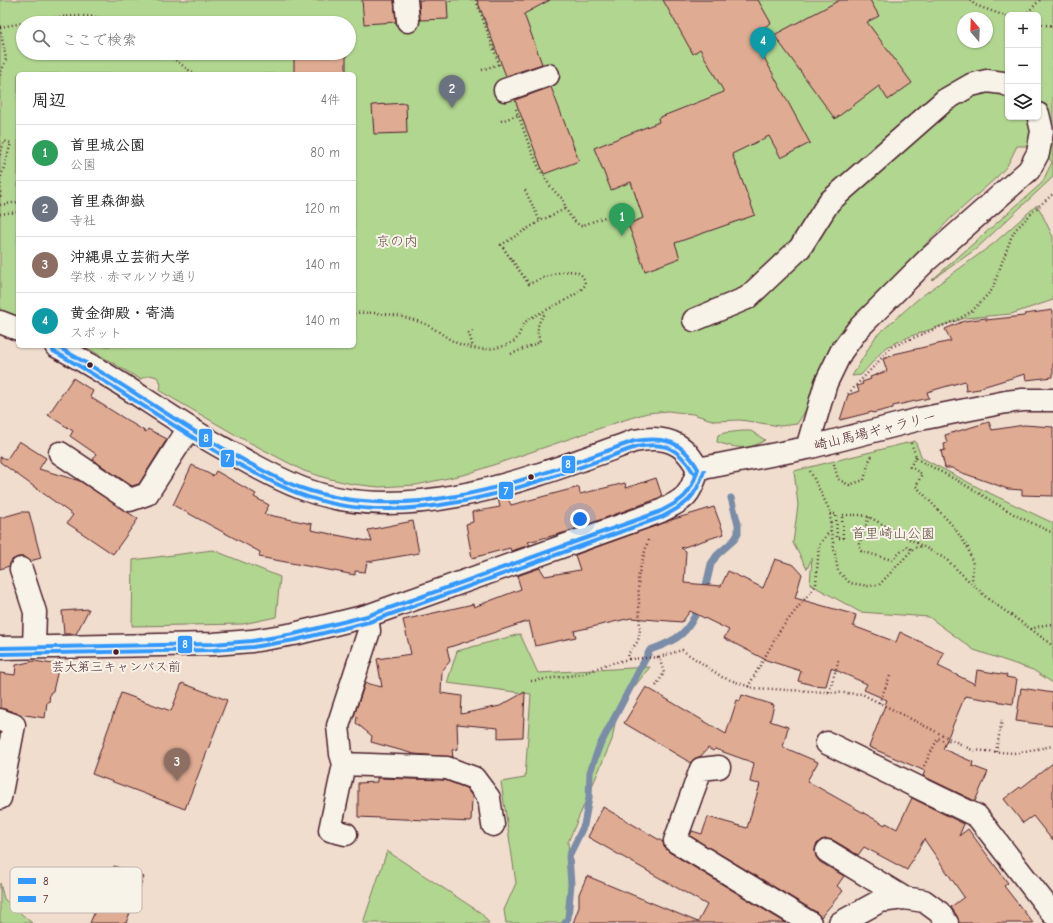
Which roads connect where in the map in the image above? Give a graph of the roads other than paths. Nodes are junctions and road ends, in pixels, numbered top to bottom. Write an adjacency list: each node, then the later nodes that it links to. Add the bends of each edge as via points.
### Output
1 (548, 75): 3 (street)
2 (1006, 84): 5 (street, via 987,81 972,85 945,100 829,202 800,248 747,298)
3 (507, 89)
4 (1039, 120): 12 (street, via 1042,131 1038,153 1029,170 926,260 858,329 841,352 826,383)
5 (694, 320)
6 (0, 322): 7 (street)
7 (16, 328)
8 (60, 348): 10 (street, via 100,370)
9 (1053, 400): 12 (street, 崎山馬場ギャラリー, via 1006,402 920,419)
10 (189, 428): 11 (street, via 147,494 130,500); 13 (street, via 302,488 342,499 388,504 471,493 646,439 667,440 676,444)
11 (60, 453)
12 (808, 458): 13 (street, 崎山馬場ギャラリー)
13 (698, 469): 15 (street, via 688,494 680,502 659,512)
14 (21, 569): 16 (street, via 35,612)
15 (367, 616): 16 (street, via 294,634 234,643); 20 (street, via 369,631 338,726)
16 (34, 647): 17 (street)
17 (0, 648)
18 (0, 720): 22 (street, via 14,725)
19 (827, 743): 27 (street, via 976,816)
20 (344, 764): 23 (street, via 447,768 474,778 489,798); 24 (street, via 330,830)
21 (719, 767): 29 (street, via 701,770 674,841)
22 (0, 798)
23 (493, 825)
24 (346, 834)
25 (827, 851): 26 (street)
26 (904, 898): 28 (street, via 880,901); 30 (street, via 924,901 939,912)
27 (1053, 914)
28 (849, 921)
29 (810, 923)
30 (947, 923)

